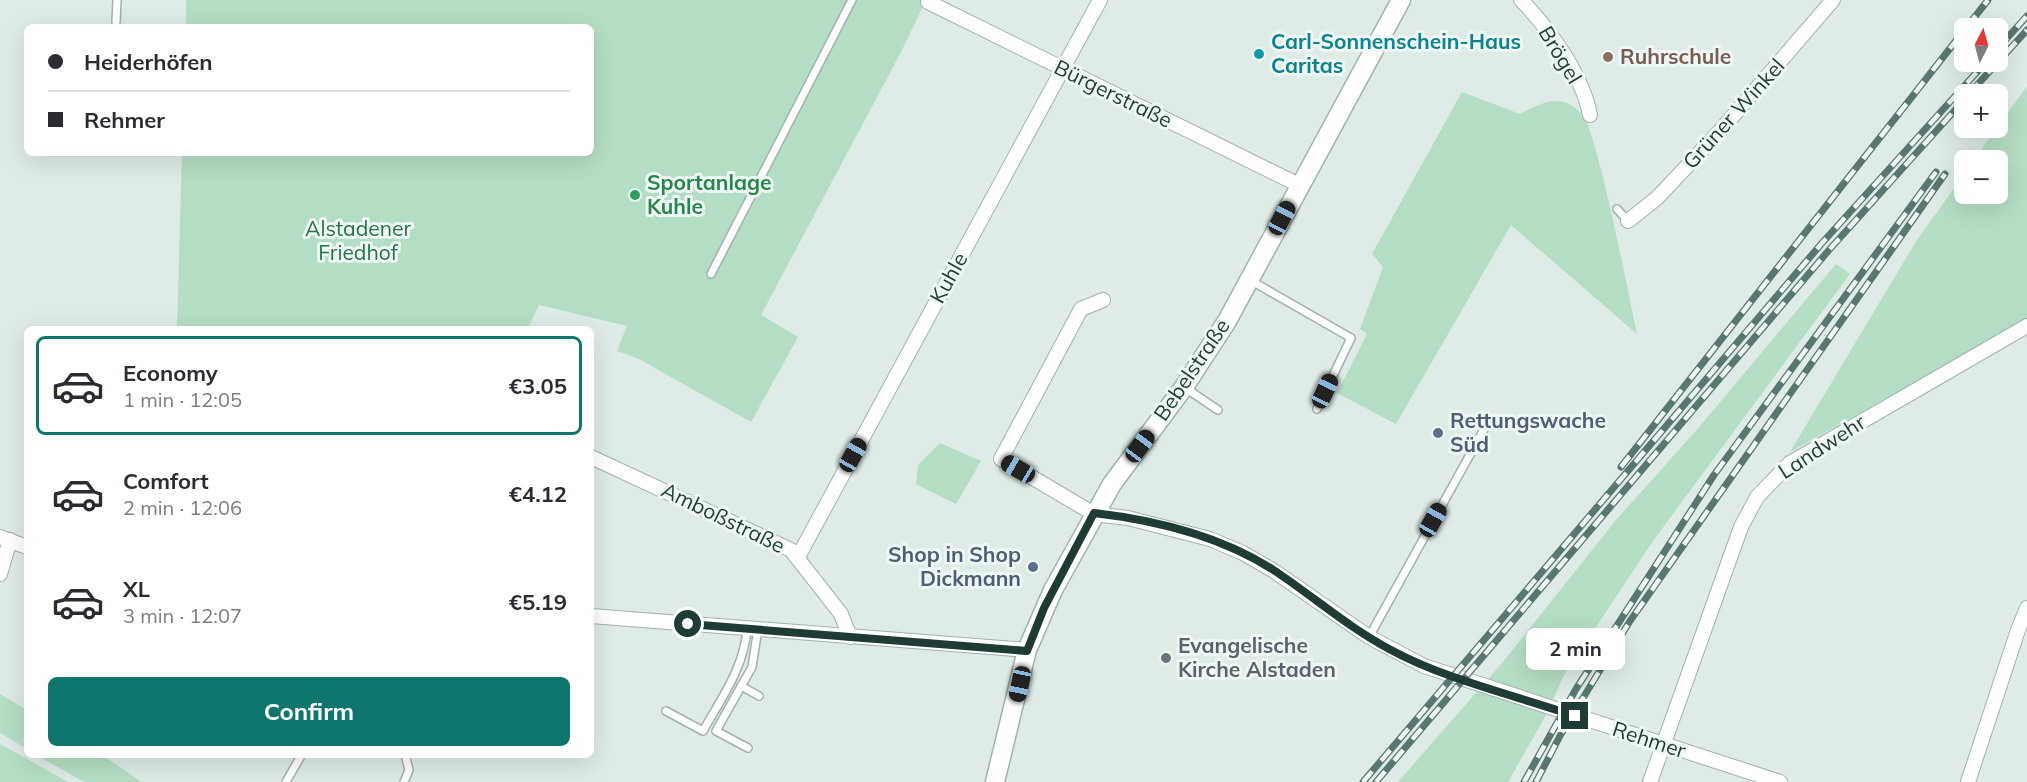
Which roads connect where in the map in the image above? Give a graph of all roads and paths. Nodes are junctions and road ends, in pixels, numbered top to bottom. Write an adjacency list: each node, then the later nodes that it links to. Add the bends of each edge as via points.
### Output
1 (117, 0): 8 (lane)
2 (852, 0): 14 (lane)
3 (1100, 0): 9 (street, Kuhle)
4 (1401, 0): 11 (street, Bebelstraße)
5 (1521, 0): 10 (street, Brögel, via 1563,56)
6 (1833, 0): 13 (street, Grüner Winkel, via 1713,138 1657,198)
7 (926, 1): 9 (street, Bürgerstraße)
8 (116, 22)
9 (1063, 70): 11 (street, Bürgerstraße); 26 (street, Kuhle)
10 (1590, 115)
11 (1299, 185): 15 (street, Bebelstraße)
12 (1617, 209): 13 (lane)
13 (1628, 221)
14 (711, 274)
15 (1249, 279): 18 (street, Bebelstraße); 19 (lane, via 1351,338)
16 (1103, 300): 23 (street, via 1081,309 1001,459)
17 (2027, 326): 37 (street, Landwehr, via 1802,456 1766,485 1740,527)
18 (1184, 387): 20 (lane); 23 (street, Bebelstraße)
19 (1317, 409)
20 (1218, 410)
21 (1487, 424): 32 (lane)
22 (594, 457): 26 (street, Amboßstraße, via 770,538)
23 (1094, 513): 32 (street, Rehmer, via 1139,521 1227,546 1274,571); 33 (street, Bebelstraße, via 1044,608)
24 (5, 539): 25 (street); 27 (street)
25 (24, 546)
26 (798, 557): 31 (street, Amboßstraße, via 841,614)
27 (0, 574)
28 (2027, 608): 46 (street)
29 (594, 616): 30 (street)
30 (752, 629): 31 (street); 34 (lane, via 752,667); 36 (lane, via 738,668 703,731)
31 (850, 637): 33 (street)
32 (1369, 637): 37 (street, Rehmer, via 1424,666)
33 (1027, 651): 43 (street, Bebelstraße)
34 (741, 686): 35 (lane); 38 (lane, via 716,731)
35 (759, 696)
36 (666, 711)
37 (1665, 744): 44 (street, Landwehr); 45 (street, Rehmer)
38 (748, 748)
39 (300, 758): 41 (lane)
40 (406, 758): 42 (lane, via 409,770)
41 (286, 782)
42 (404, 782)
43 (995, 782)
44 (1650, 782)
45 (1780, 782)
46 (1968, 782)

